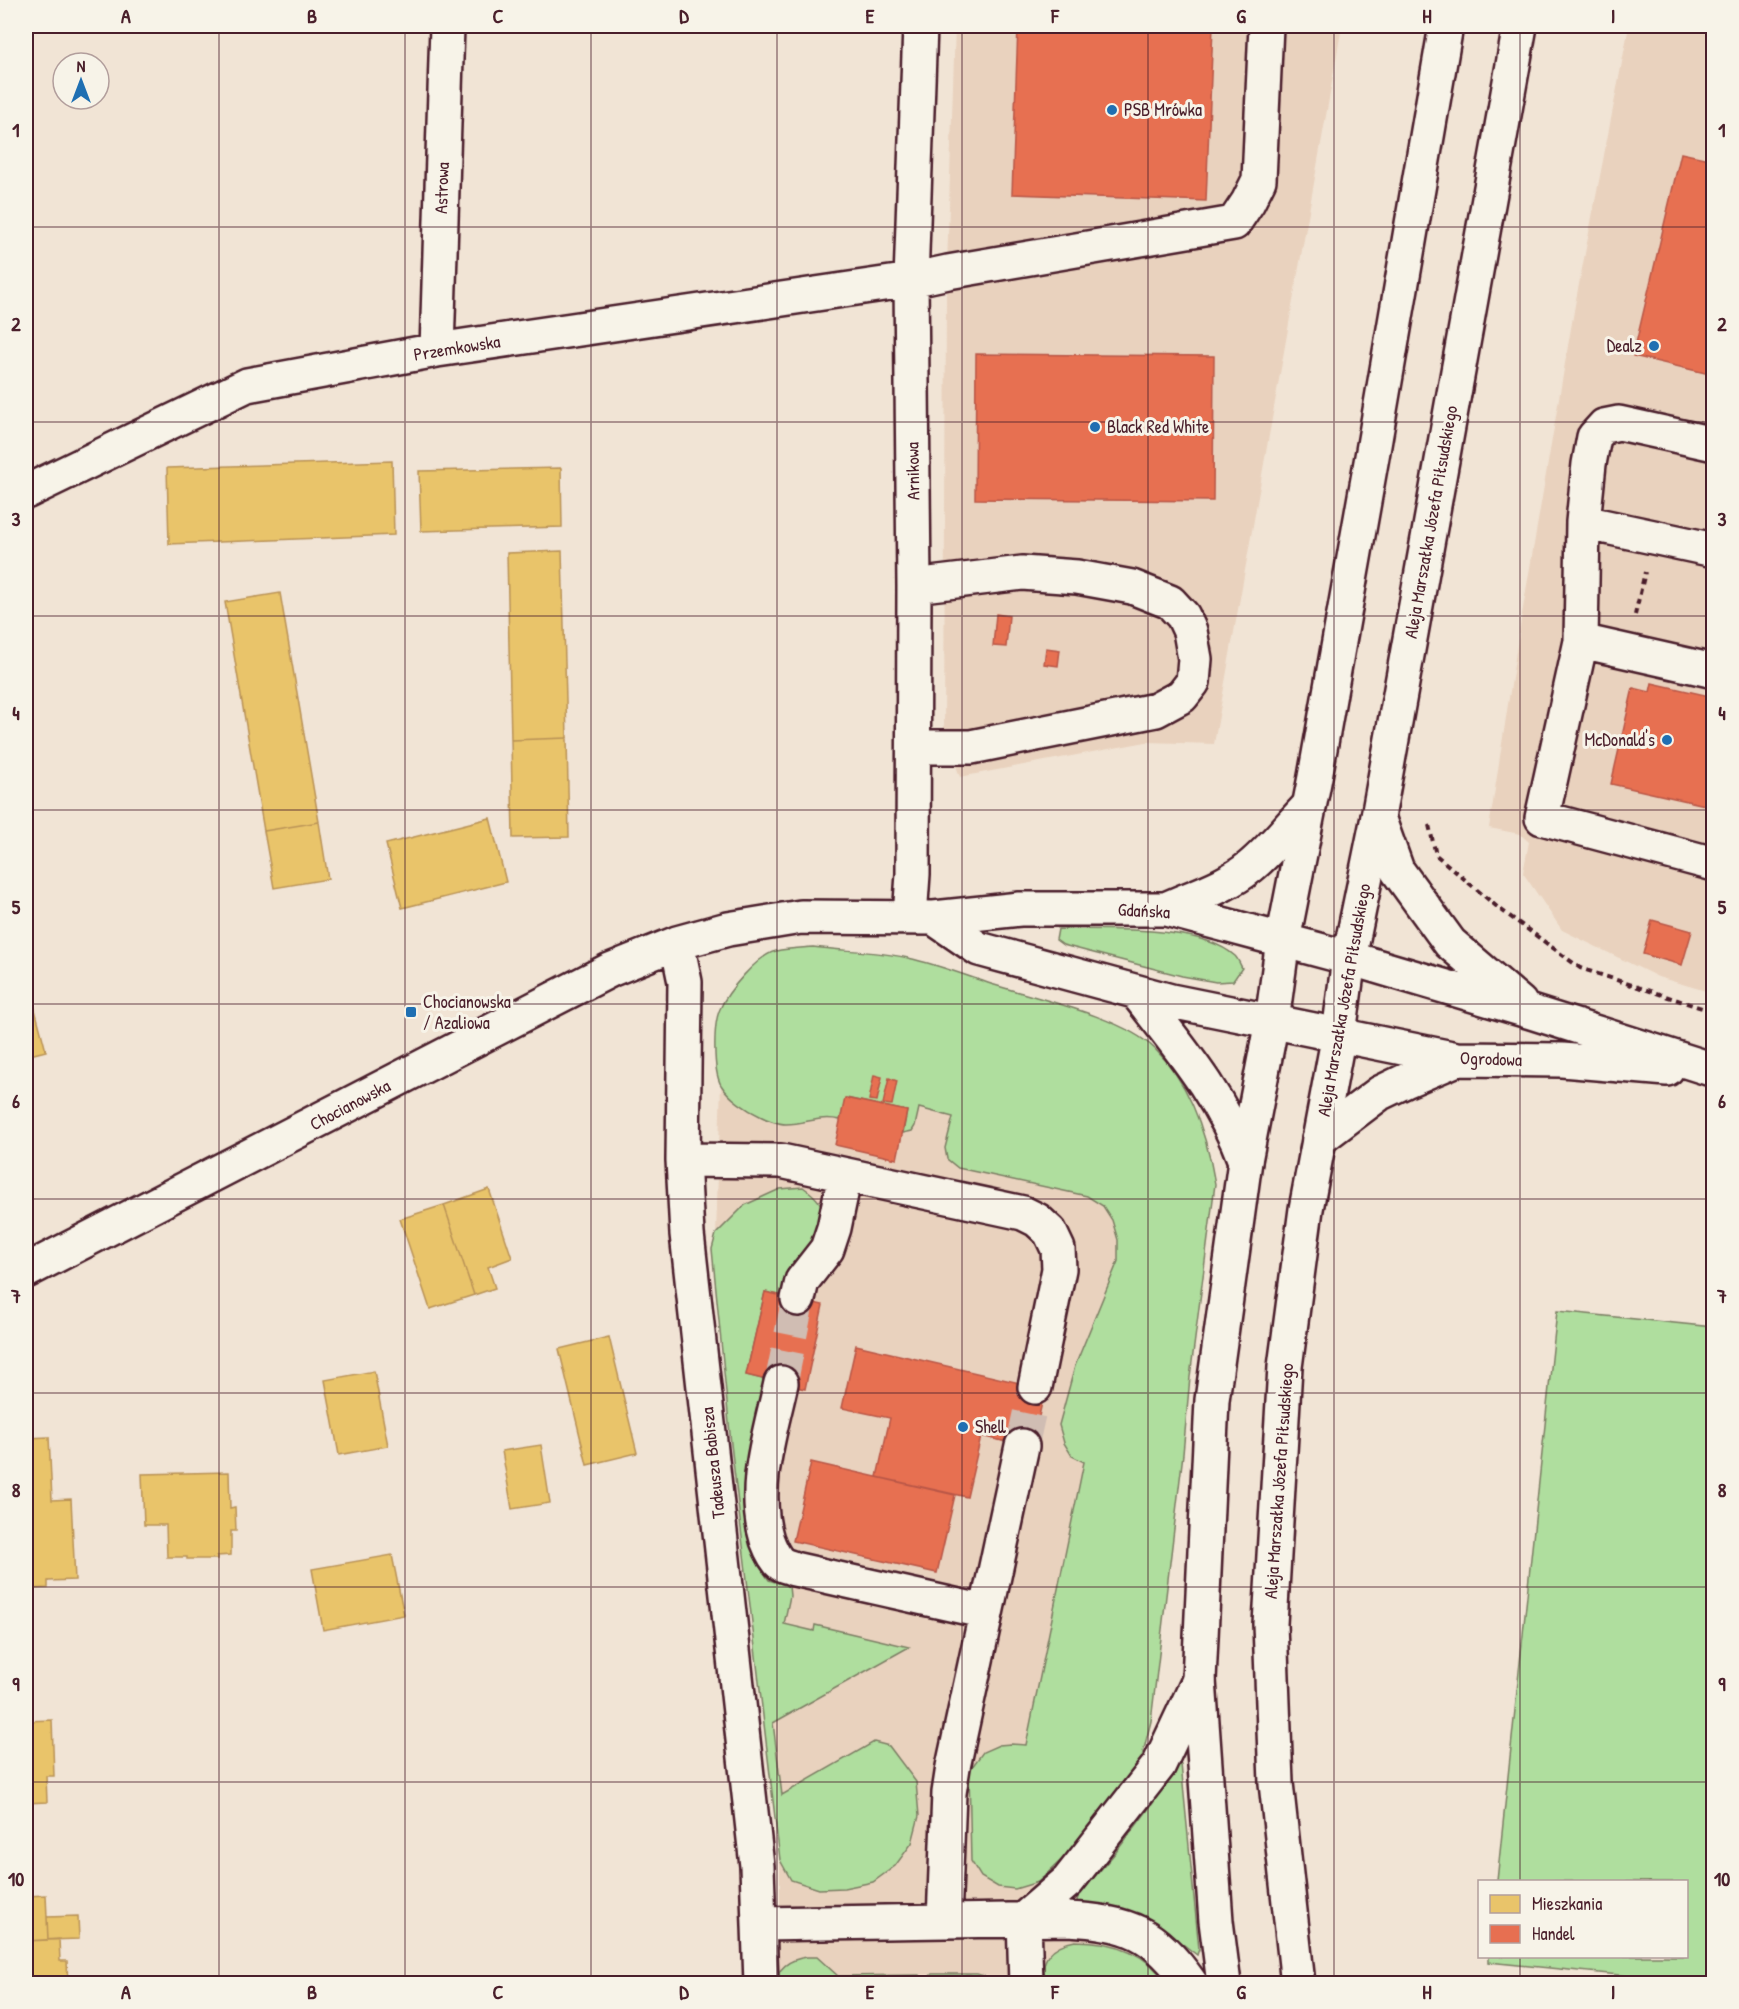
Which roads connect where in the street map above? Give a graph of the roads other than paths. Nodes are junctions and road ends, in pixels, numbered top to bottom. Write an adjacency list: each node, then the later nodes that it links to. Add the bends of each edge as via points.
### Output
1 (447, 26): 7 (street, Astrowa)
2 (920, 26): 6 (street, Arnikowa)
3 (1266, 26): 6 (street, Przemkowska, via 1259,180 1234,223)
4 (1446, 26): 16 (street)
5 (1520, 26): 17 (street, Aleja Marszałka Józefa Piłsudskiego)
6 (911, 280): 7 (street, Przemkowska); 12 (street, Arnikowa)
7 (437, 350): 9 (street, Przemkowska, via 248,385)
8 (1713, 444): 10 (street, via 1619,423 1604,426 1594,437)
9 (26, 492)
10 (1583, 522): 11 (street); 13 (street)
11 (1713, 550)
12 (914, 586): 15 (street, Arnikowa); 15 (street, via 1022,573 1077,577 1131,587 1170,602 1183,616 1195,659 1193,682 1182,696 1156,710 971,747)
13 (1581, 641): 14 (street); 18 (street, via 1542,818)
14 (1713, 671)
15 (914, 747): 20 (street, Arnikowa, via 913,874)
16 (1309, 806): 19 (street, via 1249,869); 21 (street)
17 (1378, 817): 23 (street, Aleja Marszałka Józefa Piłsudskiego); 25 (street, via 1397,870 1450,943)
18 (1713, 864)
19 (1166, 909): 20 (street, Gdańska, via 1020,909); 21 (street, Gdańska)
20 (922, 918): 22 (street, Gdańska, via 801,917 728,929); 24 (street, via 979,949)
21 (1283, 940): 23 (street, Gdańska); 26 (street)
22 (677, 943): 31 (street, Tadeusza Babisza, via 685,982); 34 (street, Chocianowska, via 610,970)
23 (1350, 958): 25 (street, Ogrodowa); 27 (street, Aleja Marszałka Józefa Piłsudskiego)
24 (1137, 993): 26 (street); 32 (street, via 1217,1101)
25 (1531, 1012): 29 (street, Ogrodowa)
26 (1272, 1021): 27 (street, Ogrodowa); 32 (street)
27 (1339, 1034): 28 (street, Ogrodowa); 30 (street, Aleja Marszałka Józefa Piłsudskiego)
28 (1457, 1059): 29 (street, Ogrodowa, via 1562,1060); 30 (street, via 1380,1093)
29 (1713, 1071)
30 (1319, 1139): 48 (street, Aleja Marszałka Józefa Piłsudskiego, via 1285,1367 1270,1624 1276,1783)
31 (682, 1160): 33 (street, via 781,1161); 43 (street, Tadeusza Babisza)
32 (1245, 1161): 40 (street, via 1212,1400)
33 (845, 1175): 35 (street, via 834,1228 826,1249 802,1281); 37 (street, via 1023,1213 1050,1232 1058,1249 1059,1269)
34 (26, 1271)
35 (798, 1299)
36 (781, 1383): 39 (street, via 761,1479 760,1503 771,1550 781,1564)
37 (1035, 1387)
38 (1022, 1446): 39 (street)
39 (986, 1612): 42 (street, via 949,1793)
40 (1199, 1680): 41 (street, via 1159,1765 1068,1881); 47 (street)
41 (1024, 1919): 42 (street); 45 (street); 46 (street, via 1068,1918 1126,1927 1165,1952)
42 (944, 1921): 43 (street)
43 (760, 1924): 44 (street, Tadeusza Babisza)
44 (761, 1983)
45 (1026, 1983)
46 (1191, 1983)
47 (1224, 1983)
48 (1298, 1983)

